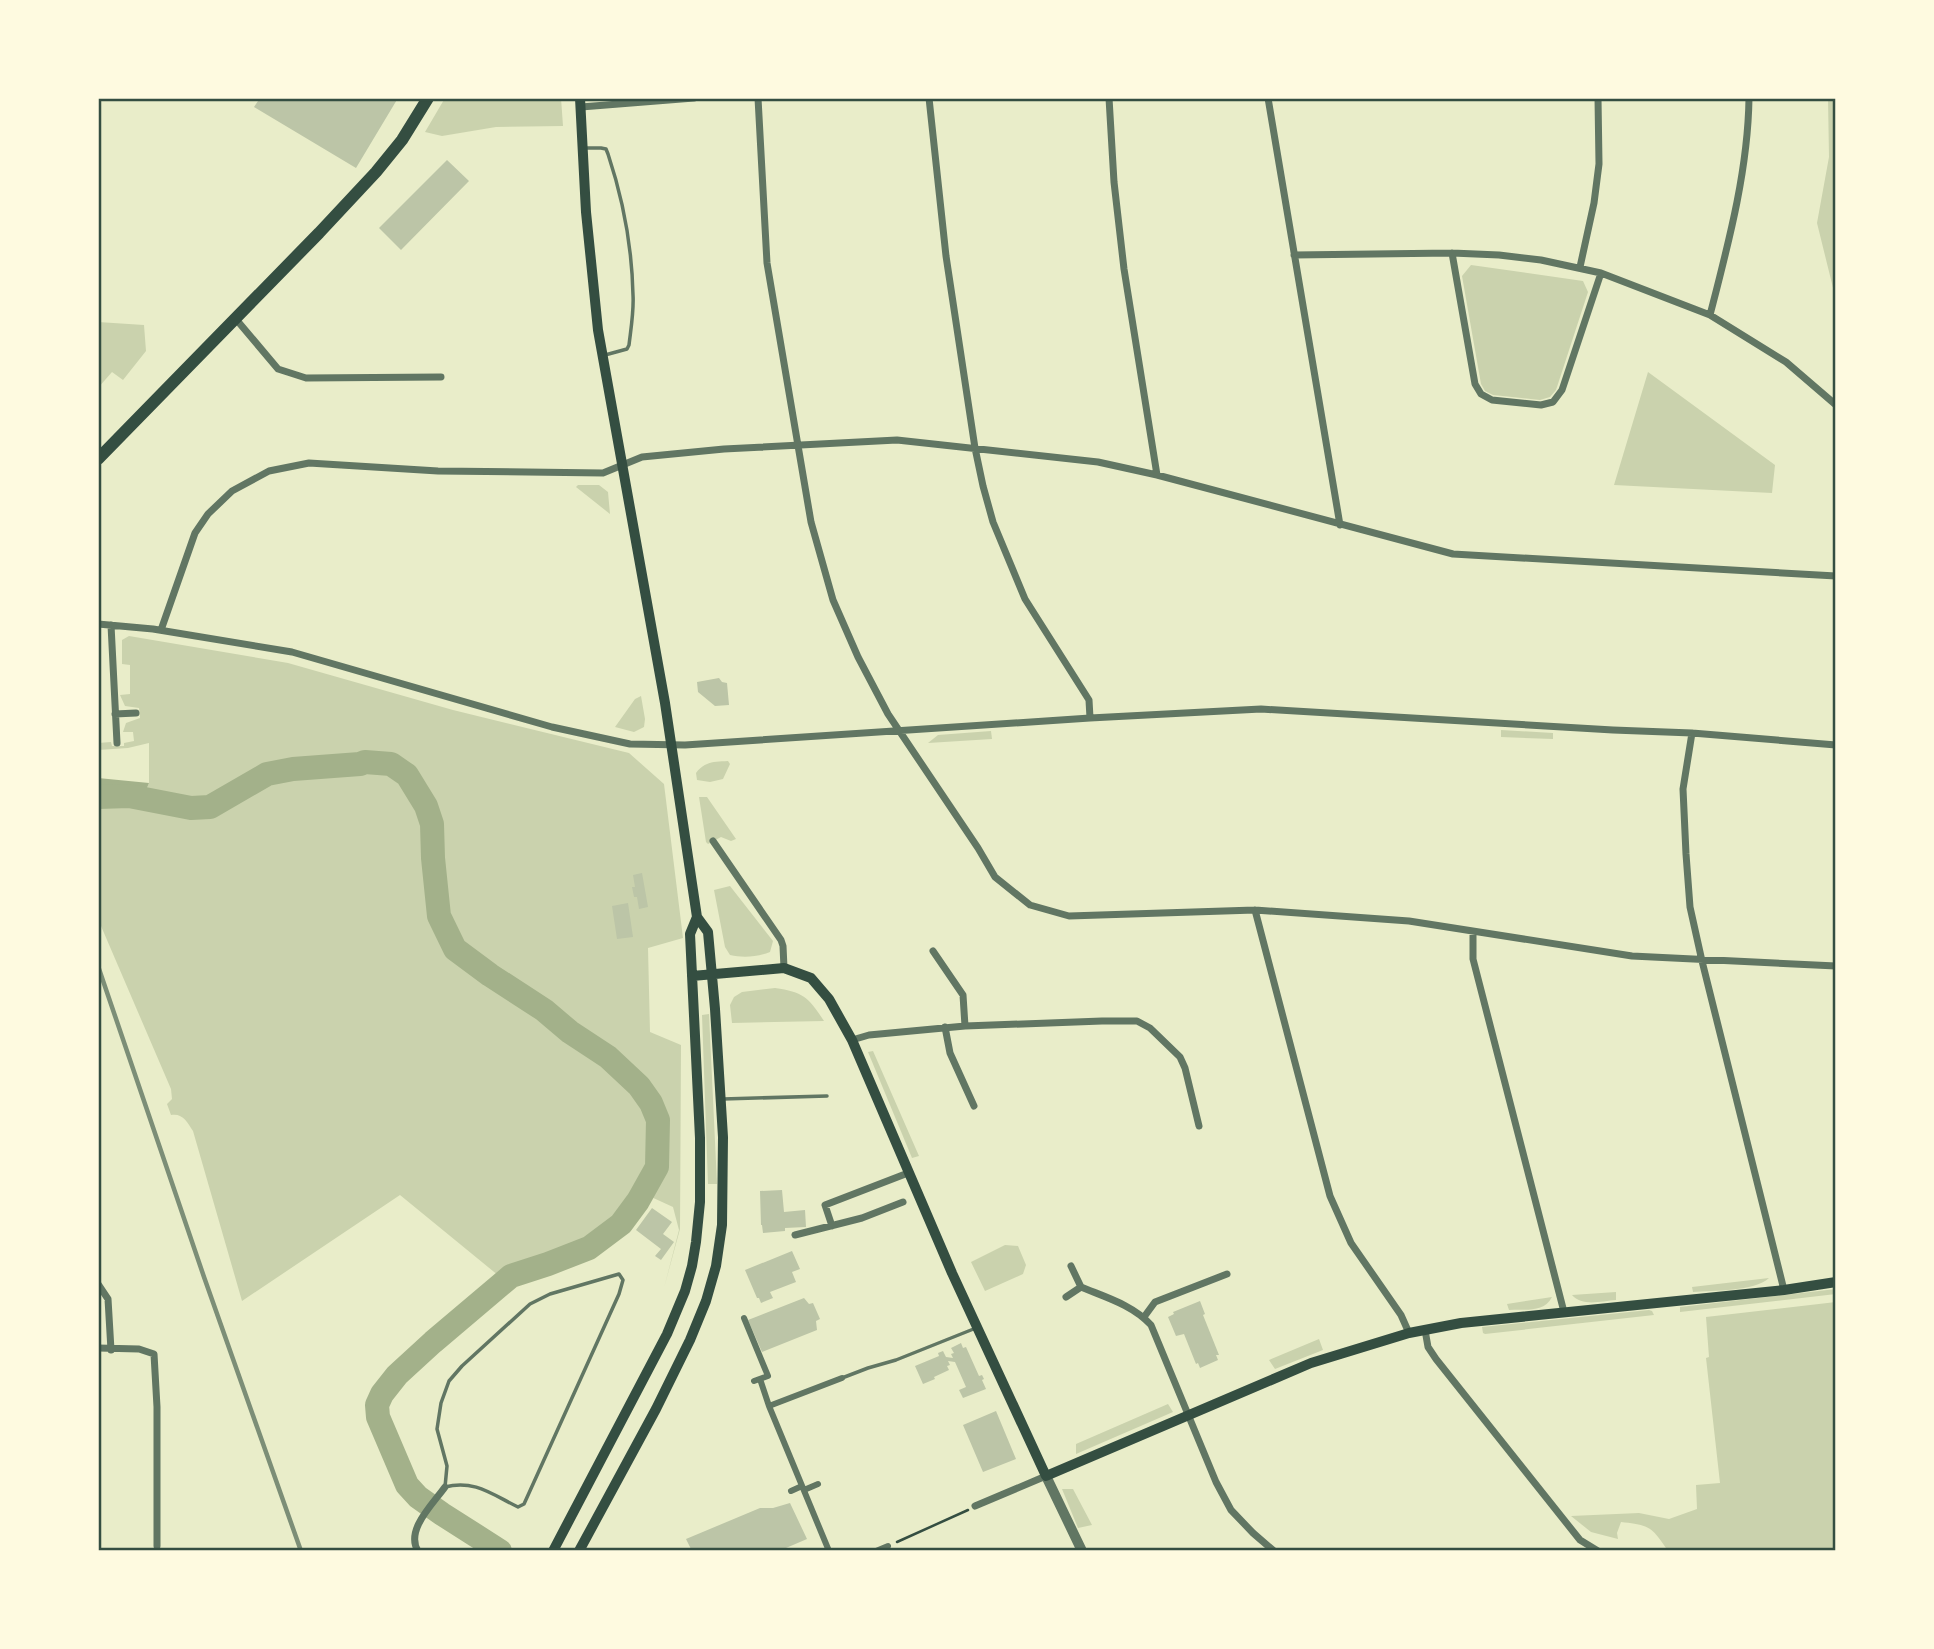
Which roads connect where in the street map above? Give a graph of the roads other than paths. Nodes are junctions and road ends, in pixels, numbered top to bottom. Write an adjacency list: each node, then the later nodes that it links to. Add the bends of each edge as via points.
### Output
1 (428, 98): 16 (main road, via 376,172)
2 (694, 98): 9 (street)
3 (758, 98): 20 (street, via 766,263)
4 (929, 98): 21 (street, via 946,256)
5 (1109, 98): 24 (street, via 1124,269)
6 (1268, 98): 12 (street)
7 (1598, 98): 13 (street, via 1599,164)
8 (1749, 98): 15 (street, via 1735,214)
9 (581, 102): 10 (main road)
10 (583, 148): 17 (main road); 17 (lane, via 606,149 629,240 634,298 629,345)
11 (1452, 253): 12 (street); 13 (street); 14 (street, via 1475,384 1492,400 1553,402 1562,390)
12 (1294, 255): 25 (street)
13 (1580, 267): 14 (street)
14 (1601, 273): 15 (street)
15 (1710, 316): 19 (street, via 1786,362)
16 (235, 318): 18 (street, via 278,369 306,378); 22 (main road)
17 (603, 356): 23 (main road)
18 (441, 377)
19 (1836, 405)
20 (798, 444): 21 (street, via 897,440); 23 (street, via 642,457); 33 (street, via 811,522 833,600 858,657)
21 (975, 448): 24 (street, via 1098,462); 32 (street, via 993,522 1025,599 1089,700)
22 (98, 459)
23 (622, 466): 29 (street, via 603,473 439,471 309,463 269,471 232,491 195,533); 36 (main road)
24 (1157, 475): 25 (street)
25 (1340, 525): 26 (street, via 1453,554)
26 (1836, 576)
27 (98, 624): 28 (street)
28 (111, 625): 29 (street); 31 (street)
29 (161, 630): 36 (street, via 292,652 552,727 630,744)
30 (136, 713): 31 (street)
31 (115, 714): 35 (street)
32 (1090, 718): 33 (street); 34 (street, via 1261,709)
33 (900, 732): 36 (street); 39 (street, via 995,877 1030,905 1069,916)
34 (1692, 733): 37 (street); 43 (street, via 1683,789 1690,907)
35 (117, 743)
36 (670, 745): 40 (main road)
37 (1836, 745)
38 (713, 841): 45 (street, via 781,940)
39 (1255, 911): 41 (street, via 1409,922); 71 (street, via 1329,1196 1351,1243)
40 (697, 917): 46 (main road, via 708,932); 47 (main road, via 690,934)
41 (1473, 933): 43 (street, via 1632,956); 66 (street, via 1473,959)
42 (933, 951): 48 (street, via 963,995)
43 (1702, 961): 44 (street); 64 (street)
44 (1836, 966)
45 (784, 968): 46 (main road); 50 (main road, via 811,978 821,988)
46 (712, 974): 47 (main road); 52 (main road)
47 (692, 976): 86 (main road, via 699,1223 688,1279 667,1334)
48 (965, 1026): 49 (street); 54 (street, via 1137,1021 1183,1063)
49 (945, 1027): 50 (street); 53 (street, via 950,1053)
50 (852, 1040): 55 (main road)
51 (827, 1096): 52 (lane)
52 (721, 1099): 87 (main road, via 724,1180 720,1244 706,1301 656,1409)
53 (974, 1106)
54 (1199, 1126)
55 (908, 1173): 57 (street, via 825,1205); 69 (main road)
56 (903, 1202): 57 (street)
57 (832, 1226): 58 (street)
58 (795, 1235)
59 (1071, 1266): 63 (street)
60 (1227, 1274): 67 (street, via 1155,1302)
61 (1836, 1283): 64 (main road)
62 (98, 1284): 73 (street, via 108,1299)
63 (1081, 1287): 65 (street); 67 (street)
64 (1784, 1290): 66 (main road)
65 (1066, 1297)
66 (1564, 1312): 70 (main road)
67 (1143, 1317): 76 (street, via 1151,1325)
68 (744, 1318): 75 (street, via 768,1376 757,1380)
69 (978, 1327): 74 (lane); 77 (main road)
70 (1425, 1330): 71 (main road); 92 (street, via 1427,1348 1580,1541)
71 (1409, 1333): 76 (main road, via 1311,1363)
72 (98, 1348): 73 (street)
73 (111, 1350): 83 (street, via 139,1349 154,1354)
74 (842, 1378): 75 (street)
75 (769, 1406): 80 (street)
76 (1187, 1415): 77 (main road); 91 (street, via 1231,1510)
77 (1046, 1476): 82 (street); 90 (street)
78 (818, 1484): 80 (street)
79 (444, 1487): 79 (lane, via 447,1466 437,1429 449,1381 530,1304 619,1274 623,1280 619,1294 524,1504 519,1507 474,1486 458,1483); 85 (street, via 417,1525)
80 (803, 1488): 81 (street); 88 (street)
81 (791, 1491)
82 (975, 1506)
83 (158, 1546)
84 (888, 1546): 89 (street)
85 (418, 1551)
86 (553, 1551)
87 (579, 1551)
88 (829, 1551)
89 (879, 1551)
90 (1082, 1551)
91 (1274, 1551)
92 (1598, 1551)

